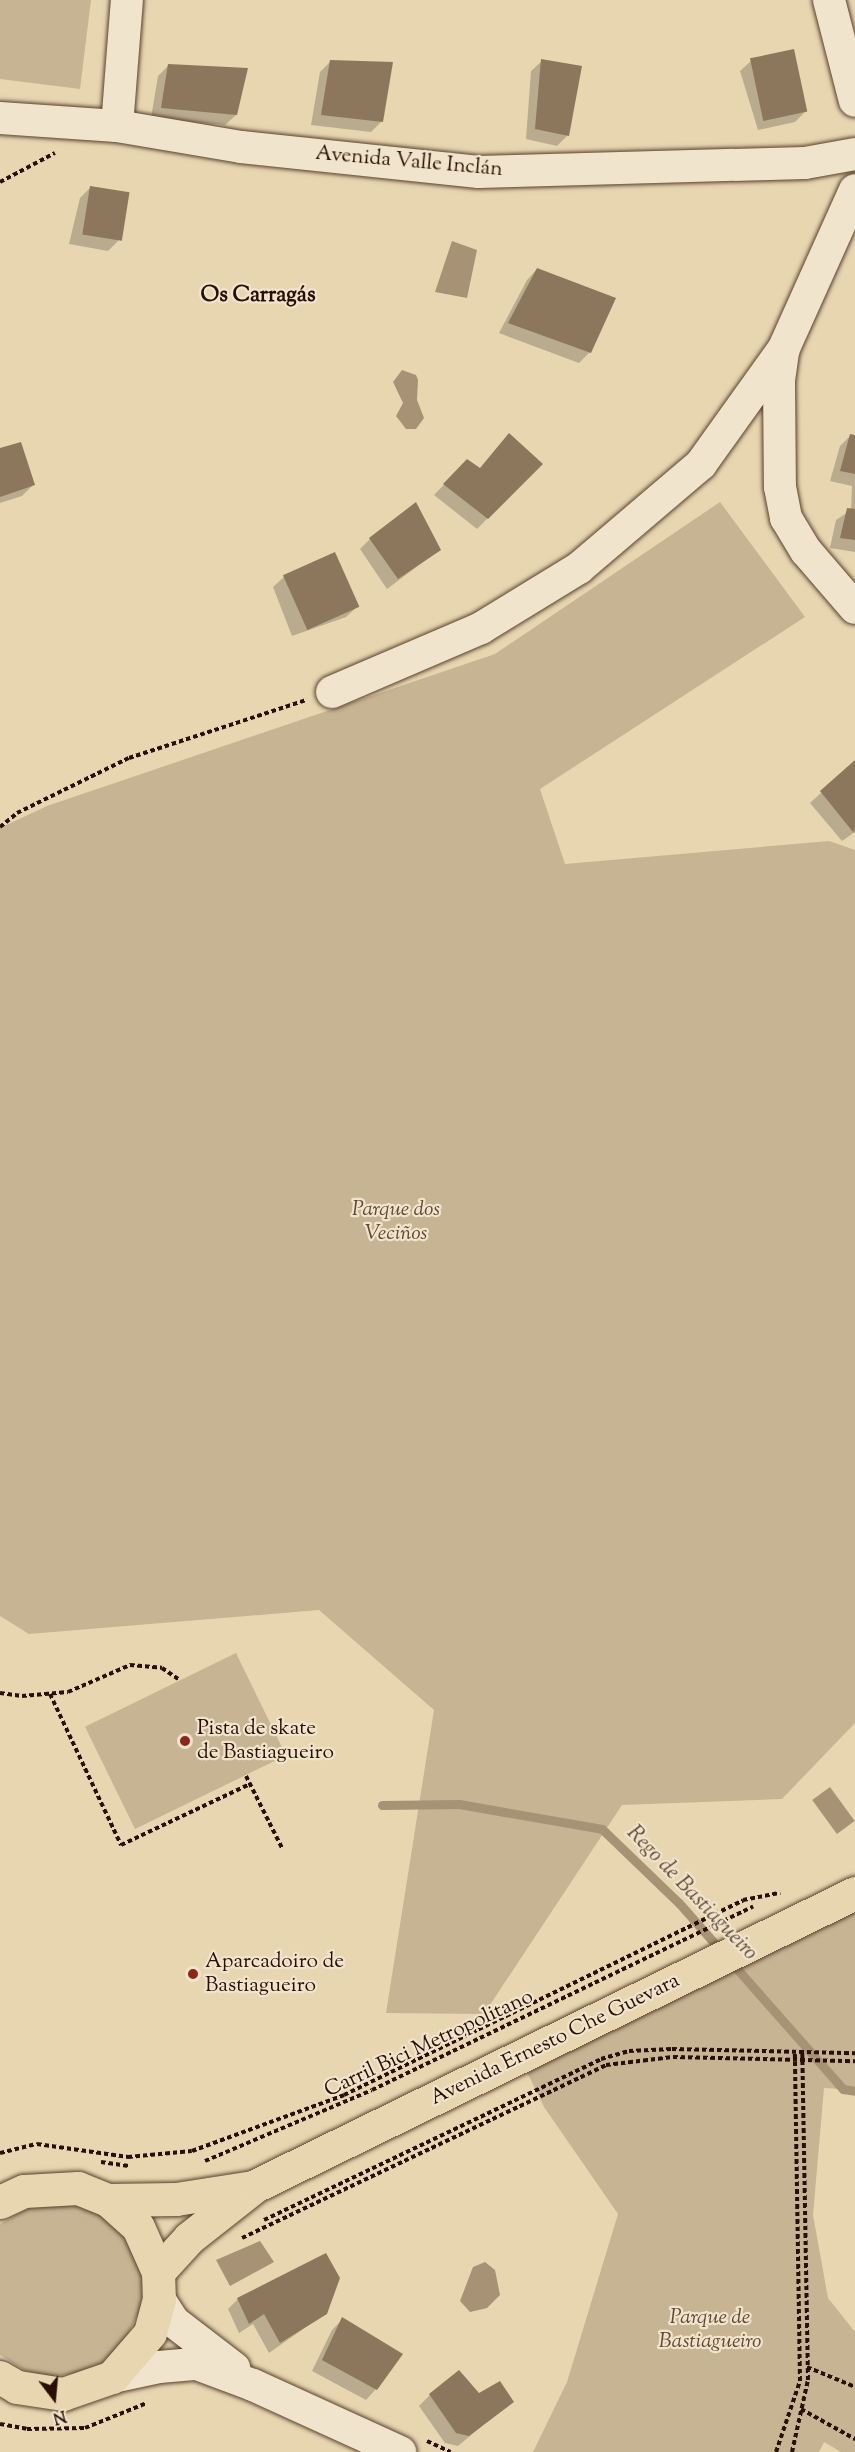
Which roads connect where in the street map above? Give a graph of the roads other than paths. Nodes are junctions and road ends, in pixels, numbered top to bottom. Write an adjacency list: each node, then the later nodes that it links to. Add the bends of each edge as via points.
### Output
1 (127, 0): 5 (street)
2 (829, 0): 3 (street)
3 (855, 100)
4 (0, 118): 5 (street, Avenida Valle Inclán)
5 (106, 126): 6 (street, Avenida Valle Inclán, via 241,147 479,172 805,163)
6 (855, 154)
7 (855, 190): 8 (street)
8 (784, 348): 9 (street, via 779,381 780,488 786,518 806,551); 10 (street, via 701,464 579,568 481,628)
9 (855, 608)
10 (332, 692)
11 (855, 1893): 12 (main road, Avenida Ernesto Che Guevara)
12 (255, 2186): 13 (main road, Avenida Ernesto Che Guevara, via 176,2199); 15 (main road, Avenida Ernesto Che Guevara, via 189,2238)
13 (108, 2200): 14 (main road, via 78,2188 24,2191); 15 (main road, via 138,2227)
14 (0, 2202)
15 (158, 2286): 17 (main road, via 150,2333); 18 (street, via 174,2322)
16 (0, 2377): 17 (main road, via 17,2387 63,2394)
17 (112, 2377): 18 (street, via 197,2364)
18 (253, 2385): 19 (street)
19 (400, 2452)

